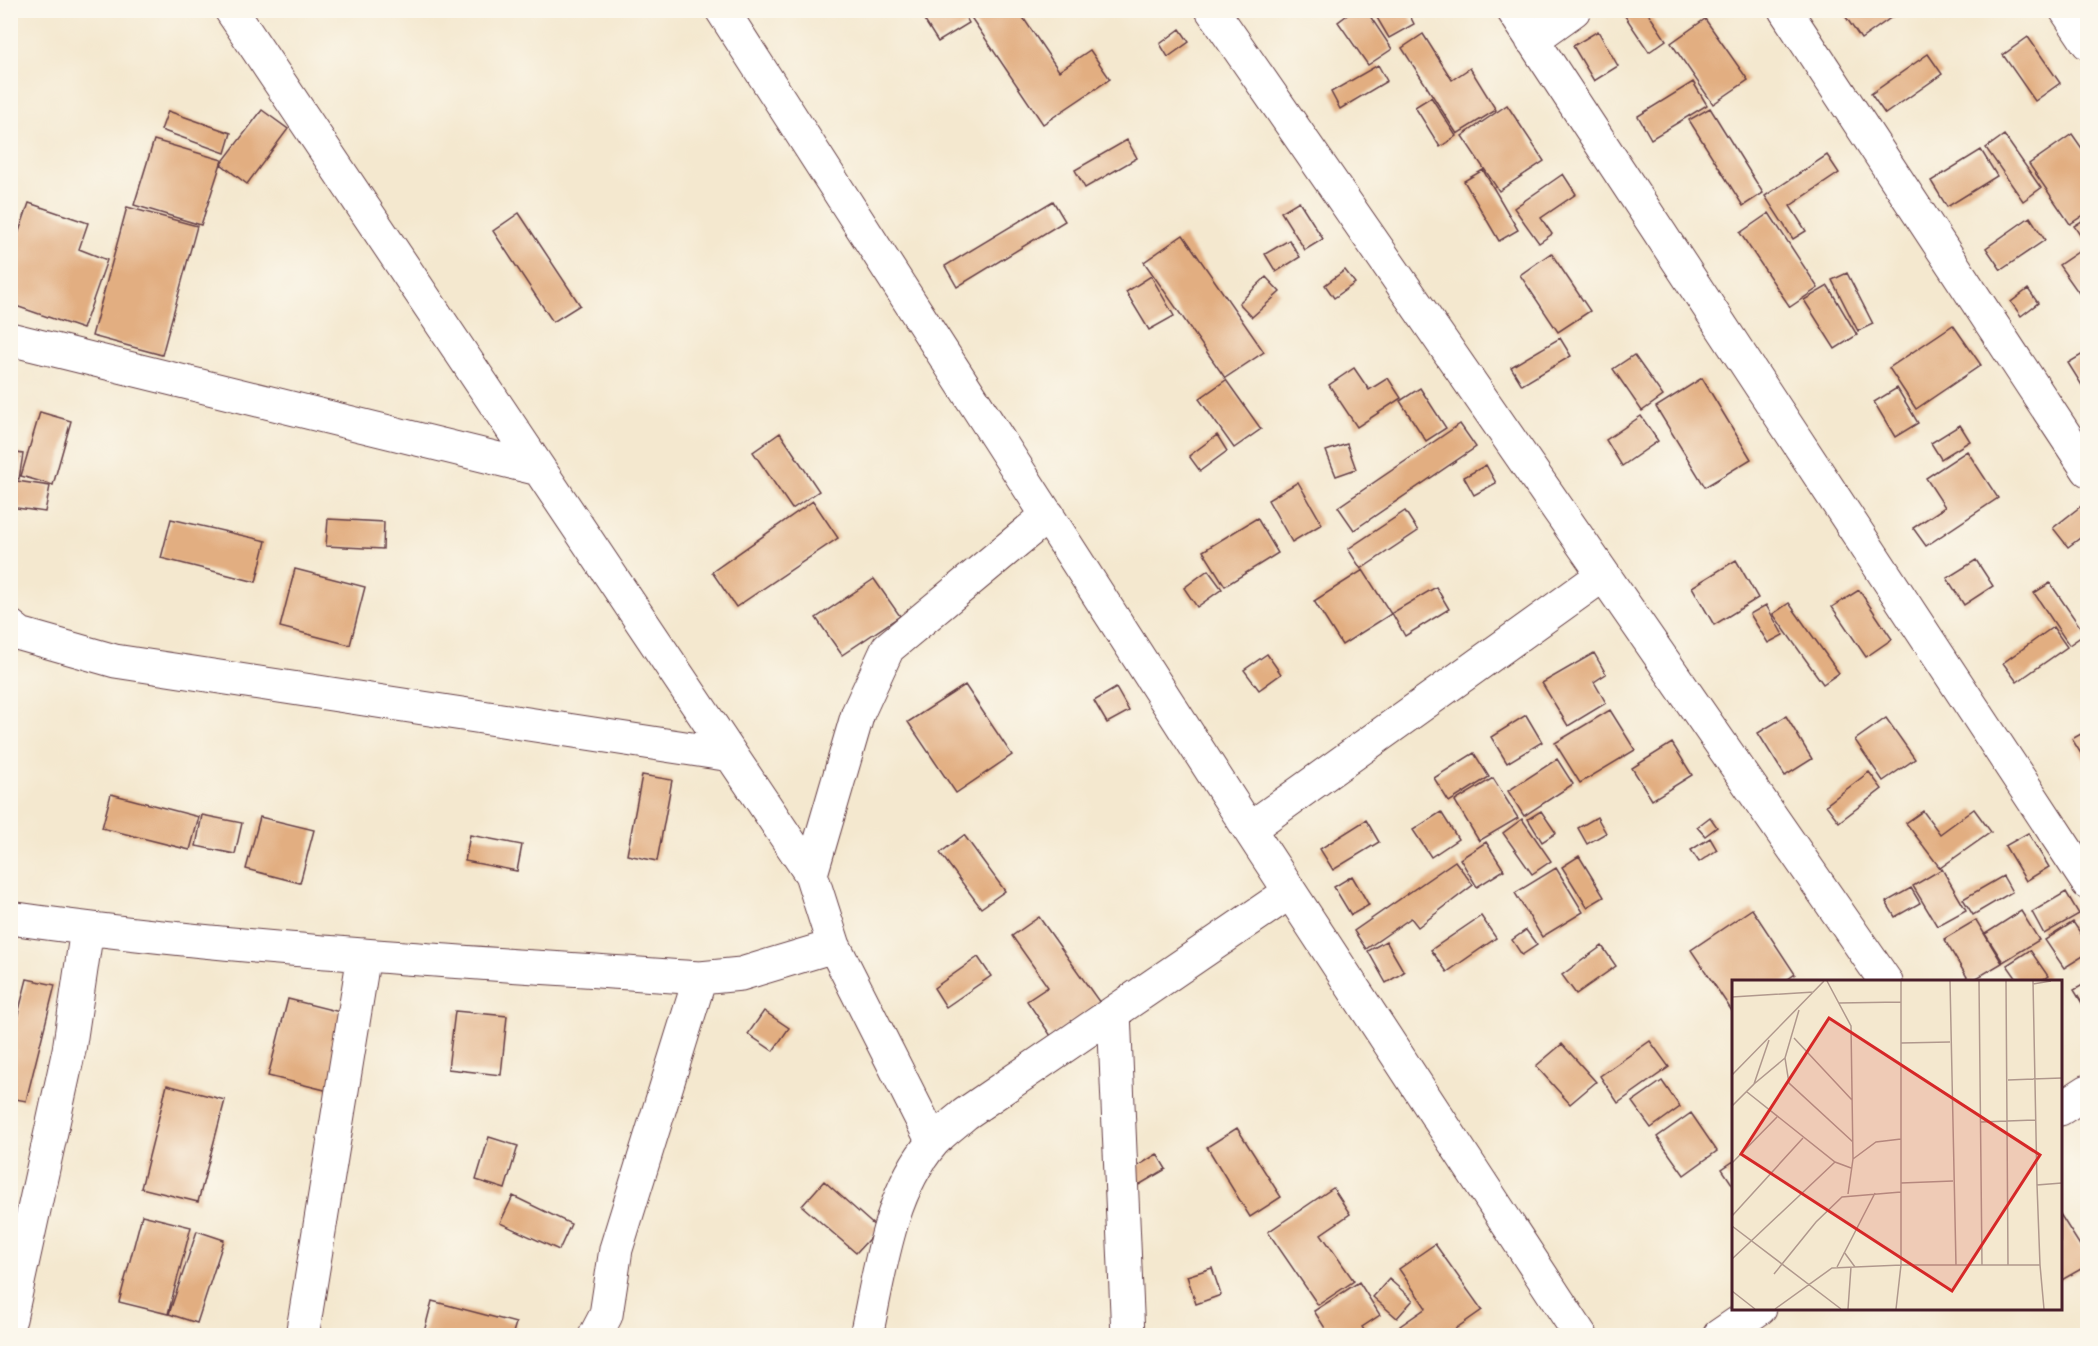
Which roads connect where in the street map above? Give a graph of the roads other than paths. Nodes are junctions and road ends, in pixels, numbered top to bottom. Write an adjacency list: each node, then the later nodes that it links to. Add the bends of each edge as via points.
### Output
1 (231, 10): 11 (street)
2 (722, 10): 13 (street)
3 (1212, 10): 14 (street)
4 (1513, 10): 8 (street)
5 (1574, 10): 8 (street)
6 (1785, 10): 12 (street)
7 (2066, 10): 9 (street)
8 (1532, 40): 19 (street)
9 (2088, 43)
10 (10, 339): 11 (street)
11 (539, 469): 16 (street)
12 (2088, 470)
13 (1048, 514): 17 (street); 18 (street, via 888,648 858,713)
14 (1604, 575): 17 (street); 26 (street)
15 (10, 626): 16 (street, via 20,634 115,661)
16 (731, 755): 18 (street)
17 (1250, 829): 20 (street)
18 (811, 874): 23 (street)
19 (2088, 883)
20 (1290, 892): 27 (street); 37 (street)
21 (10, 918): 22 (street)
22 (87, 930): 24 (street); 32 (street, via 69,1050)
23 (834, 946): 25 (street, via 741,974); 30 (street)
24 (364, 955): 25 (street); 33 (street)
25 (700, 978): 34 (street, via 616,1249 606,1315)
26 (1885, 980)
27 (1114, 1012): 30 (street, via 965,1114); 36 (street)
28 (2088, 1091): 29 (street)
29 (2062, 1108)
30 (933, 1142): 35 (street, via 905,1186 883,1256)
31 (1757, 1310): 38 (street)
32 (10, 1319)
33 (302, 1335)
34 (595, 1335)
35 (866, 1335)
36 (1128, 1335)
37 (1581, 1335)
38 (1719, 1335)

